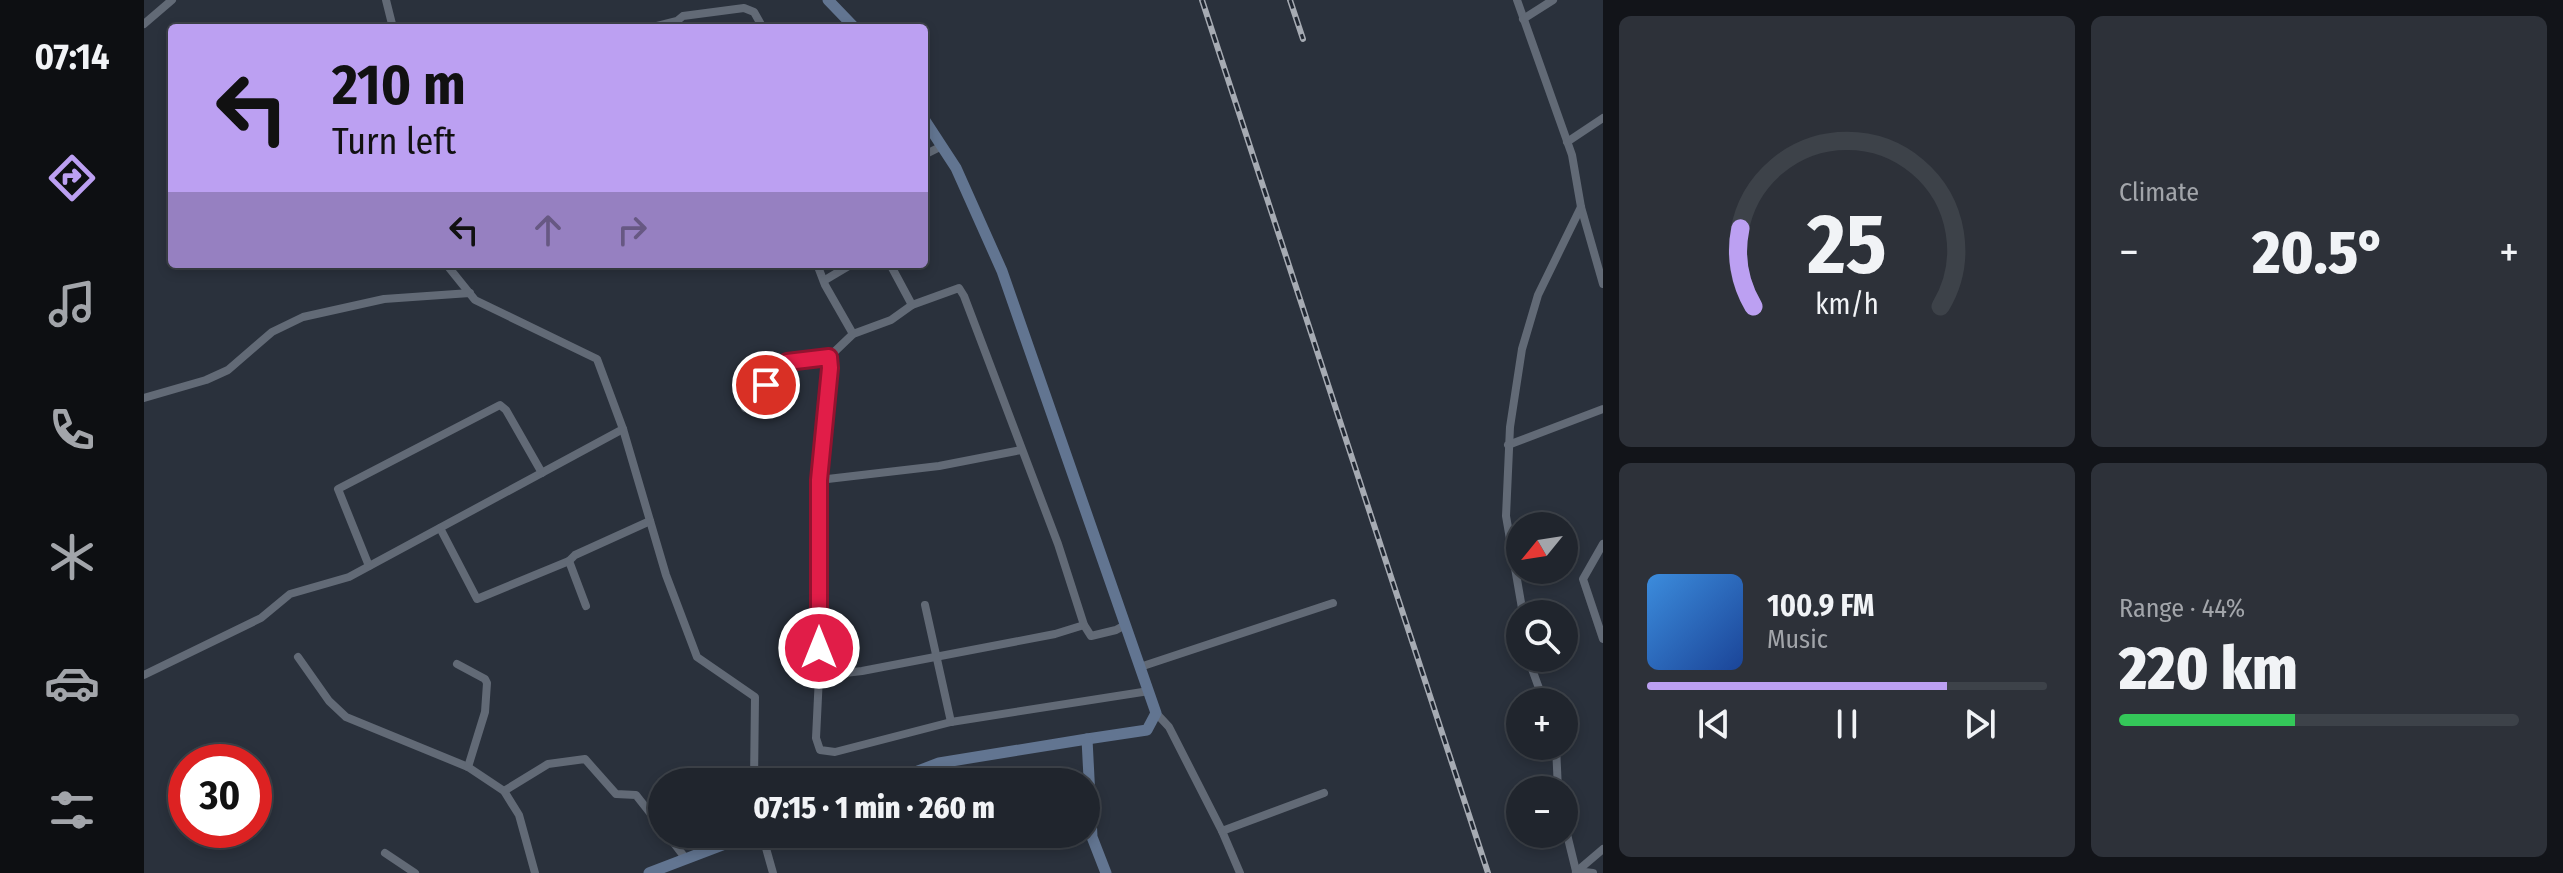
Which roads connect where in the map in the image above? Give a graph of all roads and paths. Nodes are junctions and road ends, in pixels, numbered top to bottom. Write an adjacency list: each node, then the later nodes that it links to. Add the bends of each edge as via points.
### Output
1 (172, 0): 7 (street)
2 (386, 0): 8 (street)
3 (828, 0): 11 (street)
4 (1517, 0): 6 (street)
5 (1553, 0): 6 (street)
6 (1523, 19): 14 (street)
7 (144, 24)
8 (392, 24)
9 (665, 24): 10 (street, via 683,16 744,8 754,12)
10 (761, 24)
11 (851, 24)
12 (1603, 118): 14 (street)
13 (928, 125): 15 (street)
14 (1567, 142): 17 (street)
15 (942, 146): 16 (street); 46 (street, via 1002,271)
16 (928, 153)
17 (1581, 207): 23 (street); 32 (street, via 1538,295 1522,349)
18 (449, 268): 24 (street)
19 (819, 268): 22 (street)
20 (845, 268): 22 (street)
21 (892, 268): 25 (street)
22 (825, 280): 26 (street)
23 (1603, 284)
24 (470, 293): 28 (street, via 384,299 303,317 272,332 228,370); 31 (street, via 597,359)
25 (912, 305): 26 (street, via 891,320); 33 (street, via 959,288)
26 (853, 334): 27 (street)
27 (829, 357): 29 (street, via 787,362); 35 (street)
28 (144, 398)
29 (745, 408)
30 (1603, 409): 32 (street)
31 (623, 429): 34 (street); 36 (street)
32 (1508, 445): 41 (street, via 1506,516)
33 (1021, 450): 35 (street); 45 (street)
34 (542, 473): 37 (street); 40 (street, via 500,405 338,489)
35 (819, 480): 53 (street)
36 (650, 521): 39 (street); 59 (street, via 697,657 755,697)
37 (440, 528): 39 (street, via 477,599); 40 (street)
38 (1603, 544): 47 (street, via 1583,579)
39 (569, 561): 44 (street)
40 (369, 566): 52 (street, via 290,594 261,618)
41 (1521, 600)
42 (1333, 603): 51 (street)
43 (925, 605): 48 (street)
44 (586, 606)
45 (1084, 625): 46 (street, via 1091,636); 48 (street)
46 (1125, 625): 51 (street)
47 (1603, 639)
48 (935, 655): 53 (street); 56 (street)
49 (298, 657): 58 (street, via 346,717)
50 (457, 664): 58 (street, via 487,683 485,712)
51 (1140, 667): 54 (street)
52 (144, 675)
53 (819, 676): 56 (street, via 820,750 835,752)
54 (1149, 691): 55 (street); 56 (street)
55 (1156, 713): 57 (street, via 1147,730); 64 (street, via 1169,727)
56 (951, 722)
57 (1087, 739): 60 (street); 77 (street, via 1092,837)
58 (468, 767): 61 (street)
59 (754, 768)
60 (926, 768)
61 (504, 791): 63 (street, via 548,764 585,759 616,794 636,795); 75 (street, via 519,815)
62 (1324, 793): 64 (street)
63 (648, 810)
64 (1222, 831): 78 (street)
65 (678, 848): 71 (street)
66 (715, 848): 71 (street)
67 (766, 848): 76 (street)
68 (1570, 848): 73 (street)
69 (1603, 849): 73 (street)
70 (385, 853): 74 (street)
71 (686, 859): 72 (street)
72 (655, 872)
73 (1576, 872): 79 (street)
74 (415, 873)
75 (535, 873)
76 (773, 873)
77 (1106, 873)
78 (1240, 873)
79 (1590, 873)

